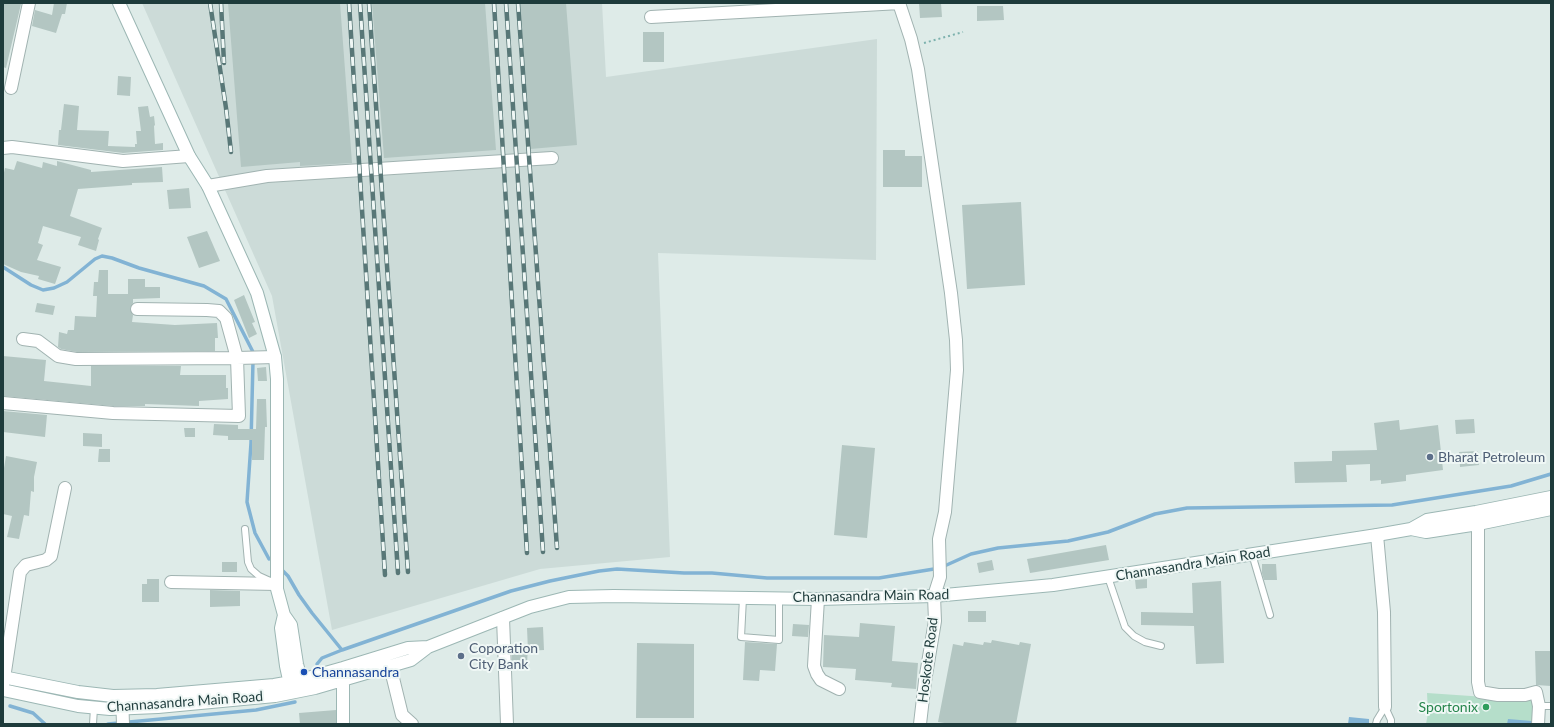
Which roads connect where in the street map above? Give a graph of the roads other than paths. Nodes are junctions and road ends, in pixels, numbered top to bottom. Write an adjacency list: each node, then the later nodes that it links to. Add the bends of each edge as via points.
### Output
1 (29, 3): 5 (street)
2 (119, 3): 7 (street)
3 (900, 3): 4 (street); 26 (street, Hoskote Road, via 918,69 956,340 957,370 945,512 939,539 940,577)
4 (651, 17)
5 (11, 88)
6 (3, 148): 7 (street, via 123,161)
7 (189, 156): 9 (street)
8 (552, 158): 9 (street, via 267,176)
9 (208, 186): 12 (street, via 257,293)
10 (137, 309): 13 (street, via 219,311 226,318)
11 (23, 339): 13 (street, via 38,341 58,356 76,359)
12 (275, 356): 13 (street); 25 (street)
13 (237, 358): 14 (street, via 240,416 113,413)
14 (3, 403)
15 (65, 488): 36 (street, via 51,556 46,560 26,565 20,572)
16 (1551, 497): 19 (street, Channasandra Main Road, via 1427,520)
17 (1551, 509): 18 (street, Channasandra Main Road)
18 (1478, 524): 19 (street, Channasandra Main Road, via 1426,532); 41 (street, via 1480,692 1498,695 1525,695 1536,692)
19 (1411, 528): 21 (street, Channasandra Main Road)
20 (245, 529): 25 (lane, via 251,569 259,576)
21 (1377, 535): 22 (street, Channasandra Main Road); 42 (street, via 1384,612)
22 (1252, 554): 23 (street, Channasandra Main Road); 30 (lane)
23 (1108, 577): 26 (street, Channasandra Main Road); 32 (lane, via 1125,627 1144,642)
24 (171, 582): 25 (street)
25 (277, 584): 37 (street, via 284,616 281,628 286,666)
26 (934, 596): 29 (street, Channasandra Main Road); 48 (street, Hoskote Road, via 935,621)
27 (743, 598): 28 (street, Channasandra Main Road); 28 (lane, via 742,637 779,640); 31 (street, Channasandra Main Road, via 569,597 530,607)
28 (779, 598): 29 (street, Channasandra Main Road)
29 (818, 599): 39 (street, via 814,666 821,680)
30 (1270, 615)
31 (503, 618): 33 (street, Channasandra Main Road); 47 (street)
32 (1161, 646)
33 (428, 647): 34 (street, Channasandra Main Road, via 411,660); 35 (street, via 408,648)
34 (390, 666): 35 (street, Channasandra Main Road); 46 (street, via 402,715)
35 (343, 674): 37 (street, Channasandra Main Road); 45 (street)
36 (3, 680): 40 (street, Channasandra Main Road)
37 (297, 686): 40 (street, Channasandra Main Road, via 274,685); 43 (street, Channasandra Main Road, via 275,696 158,707)
38 (3, 690): 44 (street, Channasandra Main Road)
39 (838, 690)
40 (122, 696): 43 (street)
41 (1545, 706): 51 (street)
42 (1385, 708): 49 (lane); 50 (lane)
43 (123, 716): 44 (street, Channasandra Main Road)
44 (93, 717)
45 (343, 724)
46 (412, 724)
47 (507, 724)
48 (920, 724)
49 (1376, 724)
50 (1391, 724)
51 (1538, 724)

